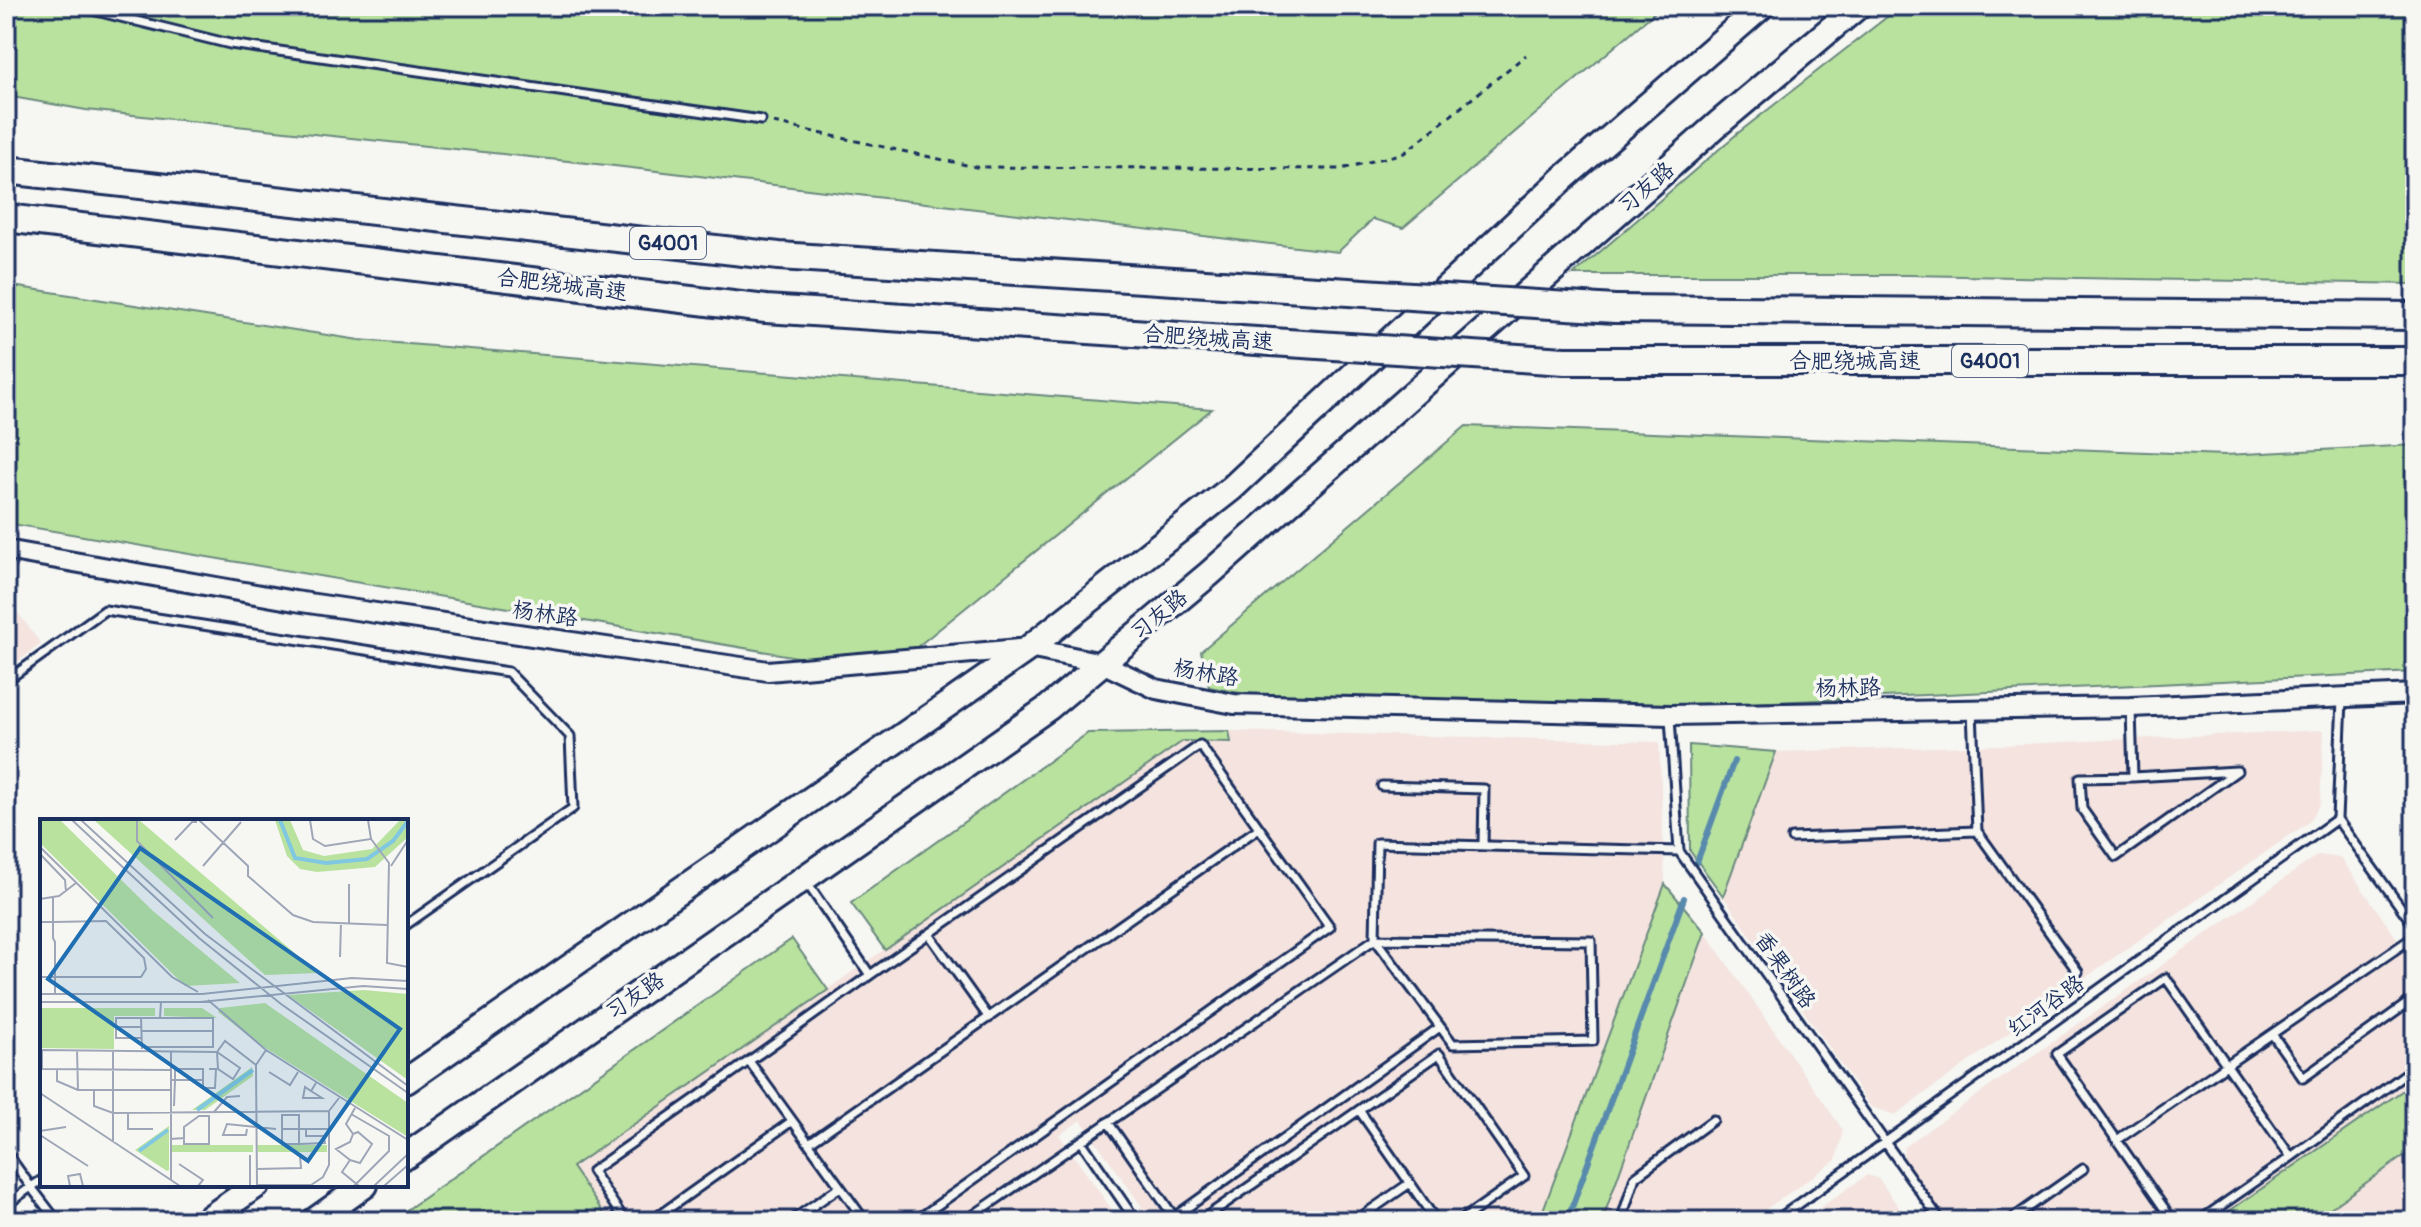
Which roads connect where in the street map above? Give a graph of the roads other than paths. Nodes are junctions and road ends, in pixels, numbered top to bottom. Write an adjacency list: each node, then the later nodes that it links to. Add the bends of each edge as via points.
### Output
1 (76, 6): 4 (lane, via 230,44)
2 (1762, 6): 10 (main road, via 1566,176 1232,488)
3 (1858, 6): 11 (main road, 习友路)
4 (761, 120)
5 (6, 170): 7 (highway, G4001, bridge, via 779,256 1615,309)
6 (6, 218): 8 (highway, 合肥绕城高速 / G4001, bridge, via 766,309 1565,361)
7 (2415, 316)
8 (2415, 361)
9 (6, 550): 10 (street, 杨林路, via 295,601 768,671)
10 (1029, 648): 11 (street, 杨林路); 41 (main road)
11 (1102, 663): 17 (street, 杨林路, via 1156,689 1234,704); 26 (main road, 习友路, via 1048,708)
12 (6, 681): 27 (lane, via 105,610 508,672 570,736 573,808)
13 (2415, 694): 14 (street, 杨林路)
14 (2342, 699): 15 (street, 杨林路); 20 (lane)
15 (2131, 707): 16 (street, 杨林路); 18 (lane)
16 (1972, 709): 17 (street, 杨林路); 22 (lane)
17 (1670, 715): 25 (lane)
18 (2133, 777): 18 (lane, via 2080,778 2082,809 2116,857 2237,771)
19 (1382, 786): 24 (lane, via 1484,789)
20 (2337, 819): 28 (lane); 49 (lane, 红河谷路)
21 (1259, 828): 29 (lane, via 1200,745); 35 (lane); 68 (lane, via 1330,927)
22 (1977, 831): 23 (lane); 32 (lane)
23 (1792, 838)
24 (1483, 846): 25 (lane); 31 (lane, via 1377,843)
25 (1679, 851): 49 (lane, 香果树路)
26 (804, 878): 33 (lane); 51 (main road, 习友路)
27 (408, 924)
28 (2415, 927)
29 (929, 934): 33 (lane); 35 (lane)
30 (2415, 936): 37 (lane)
31 (1375, 939): 36 (lane); 36 (lane, via 1591,941 1593,1041 1453,1044); 45 (lane)
32 (2078, 972)
33 (870, 975): 38 (lane)
34 (2415, 998): 37 (lane, via 2303,1078)
35 (989, 1018): 48 (lane)
36 (1440, 1027): 45 (lane, via 1174,1217)
37 (2272, 1034): 39 (lane)
38 (749, 1061): 44 (lane); 64 (lane, via 592,1171)
39 (2227, 1065): 46 (lane); 46 (lane, via 2166,978 2057,1054); 52 (lane)
40 (2415, 1067): 52 (lane)
41 (408, 1080)
42 (1359, 1110): 55 (lane); 71 (lane); 74 (lane, via 1439,1054 1524,1176)
43 (1713, 1120): 75 (lane, via 1635,1177)
44 (792, 1121): 48 (lane); 65 (lane)
45 (1108, 1122): 47 (lane)
46 (2117, 1140): 79 (lane)
47 (1081, 1141): 69 (lane); 70 (lane)
48 (809, 1143): 59 (lane)
49 (1886, 1143): 76 (lane, 红河谷路); 77 (lane, 香果树路)
50 (6, 1152): 56 (lane)
51 (408, 1155)
52 (2291, 1157): 80 (lane)
53 (2083, 1169): 78 (lane)
54 (40, 1181): 56 (lane)
55 (1410, 1183): 72 (lane); 73 (lane)
56 (31, 1187): 60 (lane); 61 (lane)
57 (254, 1187): 62 (main road)
58 (362, 1187): 63 (main road)
59 (840, 1187): 66 (lane); 67 (lane)
60 (6, 1205)
61 (57, 1221)
62 (205, 1221)
63 (314, 1221)
64 (625, 1221)
65 (651, 1221)
66 (791, 1221)
67 (865, 1221)
68 (915, 1221)
69 (965, 1221)
70 (1136, 1221)
71 (1200, 1221)
72 (1355, 1221)
73 (1436, 1221)
74 (1460, 1221)
75 (1621, 1221)
76 (1775, 1221)
77 (1941, 1221)
78 (2009, 1221)
79 (2173, 1221)
80 (2199, 1221)

